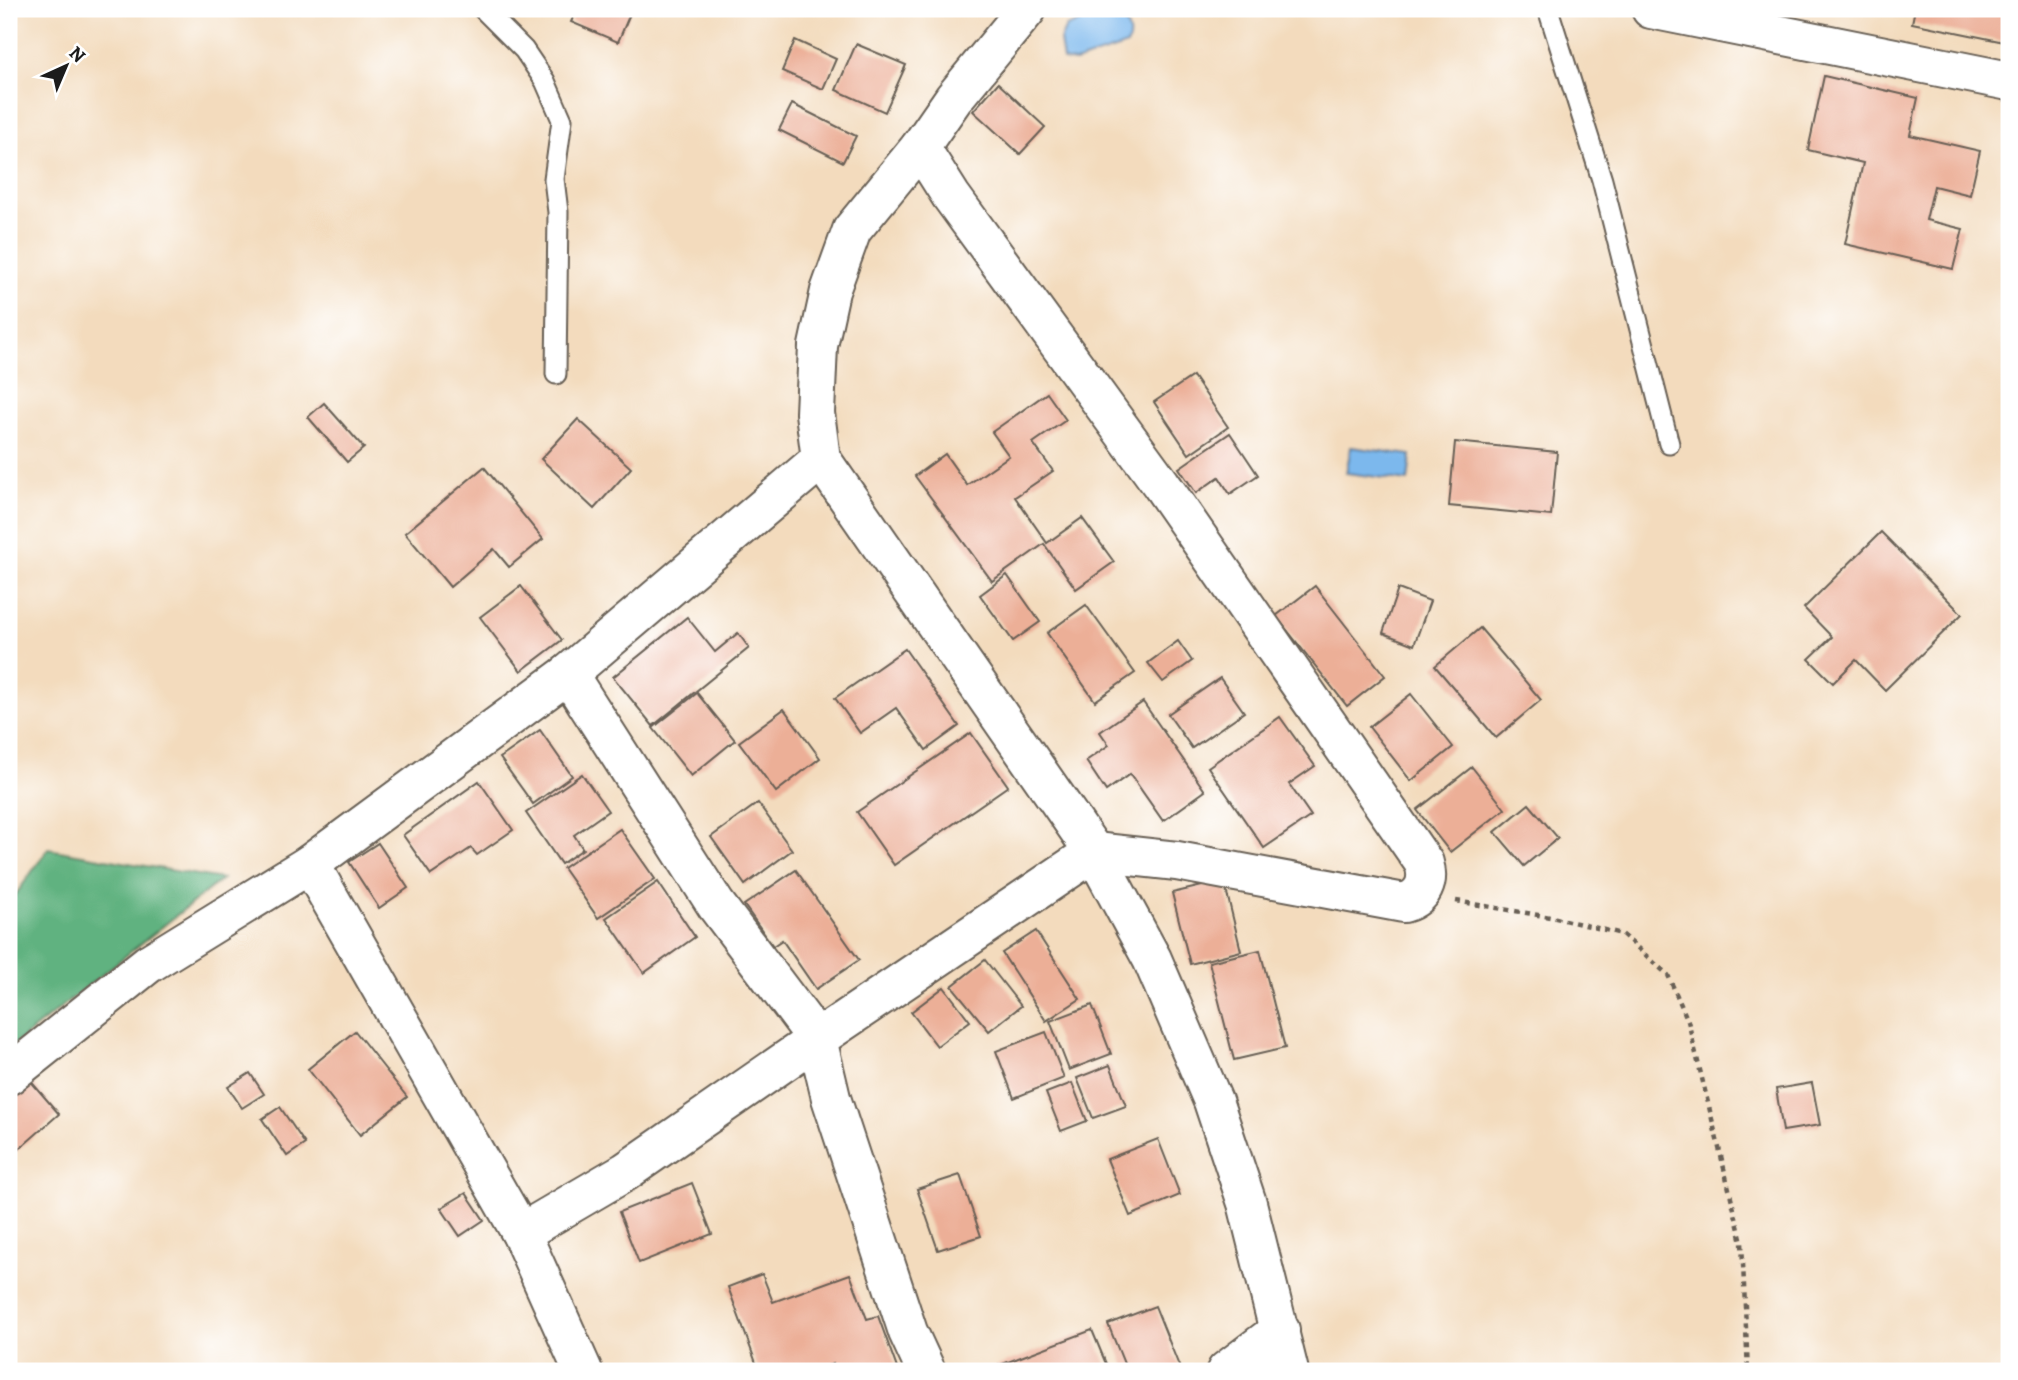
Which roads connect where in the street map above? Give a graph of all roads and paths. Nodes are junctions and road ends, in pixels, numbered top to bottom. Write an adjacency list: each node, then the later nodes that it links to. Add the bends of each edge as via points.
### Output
1 (483, 9): 7 (lane, via 523,50 545,81 562,120 554,179 558,212)
2 (1027, 9): 6 (street)
3 (1548, 9): 8 (lane, via 1602,180)
4 (1651, 9): 5 (street)
5 (2009, 81)
6 (920, 147): 9 (street, via 852,230 830,291 818,346 815,413); 13 (street, via 1424,863 1426,884)
7 (556, 374)
8 (1669, 444)
9 (821, 459): 10 (street); 11 (street)
10 (568, 674): 12 (street); 14 (street, via 716,905)
11 (1094, 852): 13 (street, via 1177,861 1394,902 1404,903); 14 (street); 17 (street, via 1152,959 1213,1101 1247,1203)
12 (310, 864): 15 (street, via 148,964); 16 (street)
13 (1420, 894): 22 (path, via 1622,934 1668,975 1688,1021 1741,1242)
14 (817, 1038): 16 (street, via 625,1172); 19 (street, via 831,1098 908,1332)
15 (9, 1075)
16 (521, 1233): 18 (street)
17 (1280, 1330): 20 (street); 21 (street)
18 (583, 1371)
19 (926, 1371)
20 (1226, 1371)
21 (1289, 1371)
22 (1748, 1371)

